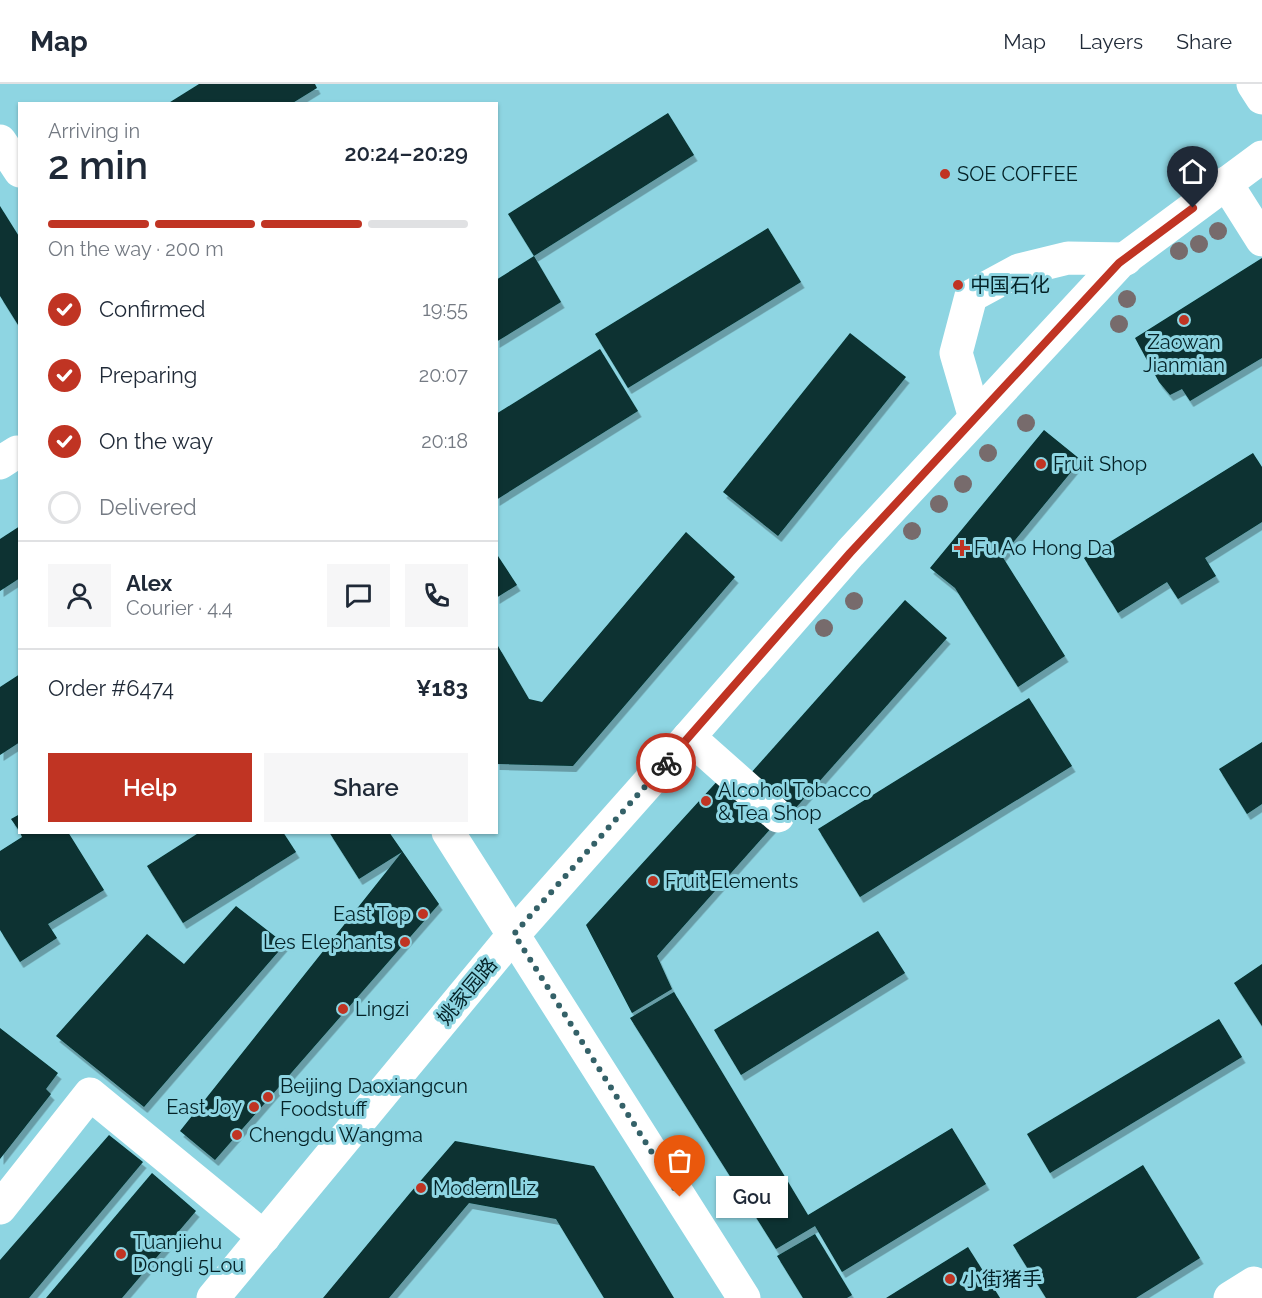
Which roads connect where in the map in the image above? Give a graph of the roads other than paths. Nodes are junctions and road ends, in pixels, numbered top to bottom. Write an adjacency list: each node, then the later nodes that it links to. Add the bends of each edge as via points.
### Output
1 (1253, 84): 2 (street)
2 (1262, 98)
3 (0, 141): 5 (street)
4 (1262, 157): 6 (street, 姚家园路)
5 (18, 168)
6 (1226, 183): 7 (street); 8 (street, 姚家园路)
7 (1262, 240)
8 (1126, 259): 9 (street, 姚家园路); 9 (street, via 1068,258 1019,270 971,296 956,353)
9 (975, 418): 10 (street, 姚家园路, via 850,553)
10 (689, 738): 11 (street); 13 (street, 姚家园路)
11 (778, 816)
12 (449, 834): 13 (street)
13 (514, 934): 15 (street, 姚家园路); 17 (street)
14 (0, 1208): 15 (street, via 90,1094)
15 (264, 1237): 16 (street, 姚家园路)
16 (213, 1298)
17 (744, 1298)
18 (1230, 1298): 19 (street, via 1254,1283)
19 (1262, 1298)

